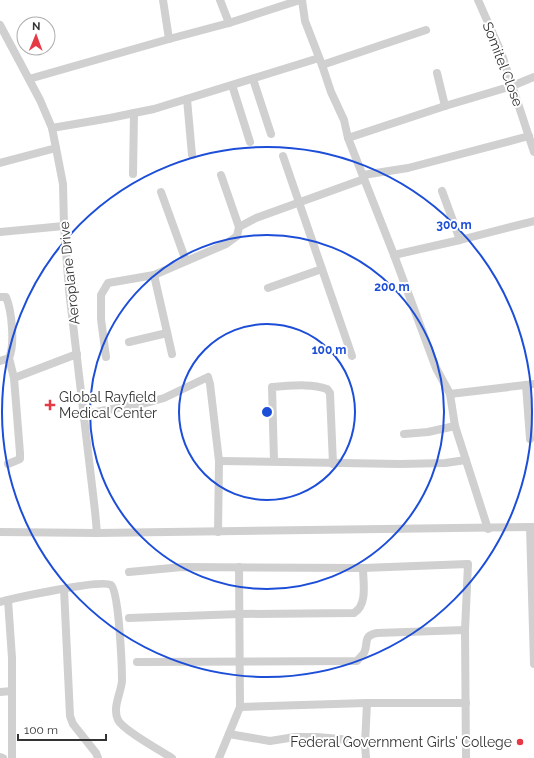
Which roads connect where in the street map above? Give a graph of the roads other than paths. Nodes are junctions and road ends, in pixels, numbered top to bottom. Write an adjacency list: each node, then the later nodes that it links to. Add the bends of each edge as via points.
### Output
1 (163, 0): 8 (street)
2 (220, 0): 5 (street)
3 (301, 0): 5 (street); 9 (street, via 305,21)
4 (478, 0): 15 (street, Somitel Close, via 497,42)
5 (229, 23): 8 (street)
6 (0, 25): 12 (street, Aeroplane Drive)
7 (426, 30): 9 (street)
8 (169, 39): 12 (street)
9 (320, 62): 13 (street); 22 (street, via 344,120)
10 (436, 73): 17 (street)
11 (534, 77): 15 (street)
12 (29, 79): 19 (street, Aeroplane Drive)
13 (253, 79): 14 (street); 20 (street)
14 (232, 85): 16 (street); 23 (street)
15 (512, 86): 17 (street); 21 (street, Somitel Close)
16 (187, 99): 18 (street); 26 (street)
17 (445, 106): 22 (street)
18 (134, 112): 19 (street); 29 (street)
19 (52, 128): 24 (street, Aeroplane Drive)
20 (271, 134)
21 (529, 136): 25 (street, Somitel Close); 31 (street, via 408,168)
22 (348, 138): 31 (street)
23 (250, 142)
24 (56, 148): 28 (street); 36 (street, Aeroplane Drive, via 63,184)
25 (534, 152)
26 (192, 155)
27 (283, 156): 34 (street)
28 (0, 163)
29 (133, 174)
30 (221, 175): 37 (street)
31 (363, 177): 34 (street); 40 (street)
32 (442, 191): 39 (street)
33 (160, 192): 41 (street)
34 (299, 202): 37 (street); 42 (street)
35 (534, 222): 39 (street)
36 (64, 226): 38 (street); 48 (street, Aeroplane Drive)
37 (239, 227): 41 (street, via 237,236 226,244)
38 (0, 232)
39 (460, 240): 40 (street)
40 (394, 255): 56 (street, via 436,368)
41 (186, 261): 43 (street)
42 (322, 269): 44 (street); 50 (street)
43 (154, 275): 46 (street); 51 (street, via 108,283 104,289 101,295 101,319)
44 (268, 288)
45 (0, 297): 52 (street, via 6,297 10,308)
46 (167, 333): 47 (street); 49 (street)
47 (129, 342)
48 (78, 354): 54 (street); 57 (street, Aeroplane Drive)
49 (172, 354)
50 (352, 356)
51 (106, 357)
52 (9, 358): 53 (street); 54 (street)
53 (0, 361)
54 (14, 378): 64 (street, via 20,459)
55 (530, 385): 56 (street); 60 (street)
56 (450, 394): 58 (street)
57 (84, 414): 62 (street, via 164,398 208,377); 70 (street, Aeroplane Drive)
58 (455, 426): 59 (street); 61 (street)
59 (404, 434)
60 (530, 440)
61 (466, 460): 65 (street, via 422,464); 67 (street)
62 (219, 461): 63 (street); 69 (street)
63 (274, 461): 65 (street); 65 (street, via 272,387 303,386 324,388 330,393)
64 (8, 464)
65 (333, 464)
66 (532, 527): 67 (street); 81 (street)
67 (488, 529): 69 (street)
68 (0, 532): 70 (street)
69 (218, 532): 70 (street)
70 (97, 533)
71 (239, 567): 72 (street); 73 (street, via 182,567); 76 (street)
72 (363, 568): 76 (street, via 363,601 360,610 354,613); 78 (street, via 468,564)
73 (129, 572)
74 (64, 589): 75 (street); 90 (street, via 70,716); 91 (street, via 108,584 114,588 122,681 116,714 118,721)
75 (4, 601): 83 (street, via 12,658)
76 (240, 614): 77 (street); 80 (street)
77 (129, 618)
78 (465, 630): 80 (street, via 370,634 363,655 357,660); 85 (street)
79 (137, 662): 80 (street)
80 (241, 662): 86 (street)
81 (534, 664)
82 (0, 692): 83 (street)
83 (12, 692): 89 (street)
84 (367, 703): 85 (street); 86 (street); 88 (street)
85 (466, 703): 94 (street)
86 (240, 707): 87 (street)
87 (229, 734): 88 (street, via 270,741 317,737); 92 (street)
88 (365, 744): 93 (street)
89 (12, 758)
90 (98, 758)
91 (172, 758)
92 (218, 758)
93 (366, 758)
94 (466, 758)

